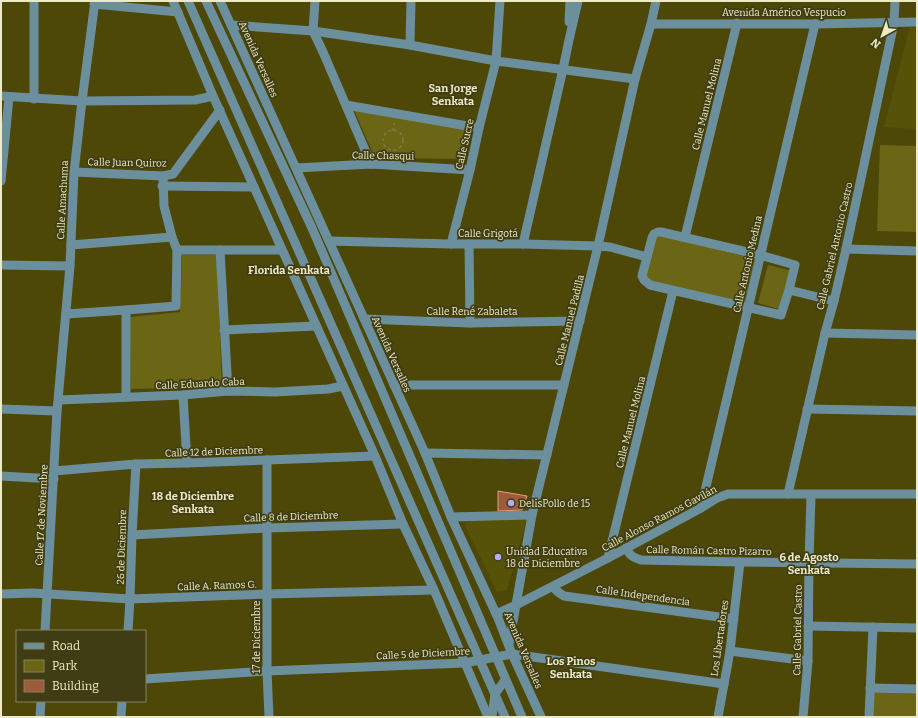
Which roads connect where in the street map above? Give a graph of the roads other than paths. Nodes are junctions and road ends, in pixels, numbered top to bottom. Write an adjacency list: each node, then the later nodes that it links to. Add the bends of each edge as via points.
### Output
1 (34, 1): 29 (street)
2 (173, 1): 14 (street)
3 (188, 1): 122 (street)
4 (206, 1): 121 (street, via 312,228)
5 (220, 1): 20 (street, Avenida Versalles)
6 (315, 1): 21 (street)
7 (411, 1): 23 (street)
8 (500, 1): 24 (street, Calle Sucre)
9 (570, 1): 22 (street)
10 (578, 1): 22 (street)
11 (656, 1): 18 (street, Calle Manuel Padilla)
12 (895, 1): 17 (street, Calle Gabriel Antonio Castro)
13 (94, 2): 14 (street); 30 (street, Calle Amachuma)
14 (178, 12): 27 (street)
15 (917, 22): 17 (street, Avenida Américo Vespucio)
16 (736, 23): 18 (street, Avenida Américo Vespucio); 19 (street, Avenida Américo Vespucio); 43 (street, Calle Manuel Molina)
17 (894, 23): 19 (street, Avenida Américo Vespucio); 50 (street, Calle Gabriel Antonio Castro)
18 (651, 24): 26 (street, Calle Manuel Padilla)
19 (815, 24): 55 (street, Calle Antonio Medina)
20 (231, 25): 21 (street); 35 (street, Avenida Versalles)
21 (313, 31): 23 (street); 31 (street)
22 (568, 40): 25 (street)
23 (410, 45): 24 (street)
24 (496, 61): 25 (street); 33 (street, Calle Sucre)
25 (563, 69): 26 (street); 47 (street)
26 (635, 79): 49 (street, Calle Manuel Padilla)
27 (213, 96): 30 (street, via 195,100); 32 (street)
28 (5, 97): 29 (street); 39 (street)
29 (34, 99): 30 (street)
30 (82, 102): 37 (street, Calle Amachuma)
31 (346, 105): 33 (street); 34 (street)
32 (220, 110): 38 (street, Calle Juan Quiroz, via 173,174); 41 (street)
33 (479, 128): 36 (street, Calle Sucre)
34 (371, 164): 35 (street, Calle Chasqui); 36 (street, Calle Chasqui)
35 (296, 168): 44 (street, Avenida Versalles)
36 (470, 170): 45 (street, Calle Sucre)
37 (74, 172): 38 (street, Calle Juan Quiroz); 48 (street, Calle Amachuma)
38 (162, 176): 40 (street)
39 (1, 181)
40 (162, 186): 41 (street); 42 (street)
41 (254, 187): 53 (street)
42 (172, 237): 48 (street); 51 (street)
43 (685, 237): 55 (street); 56 (street, via 661,232 654,234)
44 (329, 241): 45 (street, Calle Grigotá); 65 (street, Avenida Versalles)
45 (451, 244): 46 (street, Calle Grigotá)
46 (469, 244): 47 (street, Calle Grigotá); 67 (street)
47 (523, 244): 49 (street, Calle Grigotá)
48 (71, 245): 58 (street, Calle Amachuma)
49 (598, 246): 56 (street, Calle Grigotá); 66 (street, Calle Manuel Padilla)
50 (846, 249): 54 (street); 61 (street, Calle Gabriel Antonio Castro)
51 (177, 250): 52 (street); 63 (street, via 176,306)
52 (220, 250): 53 (street); 69 (street)
53 (282, 250): 68 (street)
54 (917, 251)
55 (760, 254): 59 (street, via 795,265); 62 (street, Calle Antonio Medina)
56 (647, 257): 60 (street, via 642,276 644,280 650,285)
57 (1, 265): 58 (street)
58 (70, 266): 64 (street, Calle Amachuma)
59 (789, 290): 61 (street); 62 (street, via 781,315)
60 (673, 291): 62 (street); 101 (street, Calle Manuel Molina)
61 (834, 300): 70 (street, Calle Gabriel Antonio Castro)
62 (748, 308): 94 (street, Calle Antonio Medina)
63 (126, 310): 64 (street); 77 (street)
64 (66, 314): 78 (street, Calle Amachuma)
65 (364, 320): 67 (street, Calle René Zabaleta); 72 (street, Avenida Versalles)
66 (580, 321): 67 (street, Calle René Zabaleta); 73 (street, Calle Manuel Padilla)
67 (470, 323)
68 (316, 326): 69 (street); 74 (street)
69 (224, 330): 75 (street)
70 (825, 333): 71 (street); 80 (street, Calle Gabriel Antonio Castro)
71 (917, 335)
72 (394, 385): 73 (street); 83 (street, Avenida Versalles)
73 (564, 385): 84 (street, Calle Manuel Padilla)
74 (343, 386): 75 (street, Calle Eduardo Caba, via 276,392); 85 (street)
75 (228, 391): 76 (street, Calle Eduardo Caba)
76 (183, 394): 77 (street, Calle Eduardo Caba); 87 (street)
77 (126, 397): 78 (street, Calle Eduardo Caba)
78 (59, 400): 81 (street, Calle 17 de Noviembre)
79 (1, 409): 81 (street)
80 (808, 409): 82 (street); 91 (street, Calle Gabriel Antonio Castro)
81 (57, 411): 89 (street, Calle 17 de Noviembre)
82 (917, 411)
83 (425, 453): 84 (street); 96 (street, Avenida Versalles)
84 (547, 455): 95 (street, Calle Manuel Padilla)
85 (374, 456): 86 (street, Calle 12 de Diciembre); 97 (street)
86 (267, 460): 87 (street, Calle 12 de Diciembre); 98 (street, 17 de Diciembre)
87 (186, 463): 88 (street, Calle 12 de Diciembre)
88 (136, 464): 89 (street, Calle 12 de Diciembre); 99 (street, 26 de Diciembre)
89 (54, 475): 90 (street, Calle 12 de Diciembre); 108 (street, Calle 17 de Noviembre)
90 (1, 476)
91 (788, 494): 93 (street, Calle Alonso Ramos Gavilán); 94 (street, Calle Alonso Ramos Gavilán, via 728,494)
92 (917, 494): 93 (street, Calle Alonso Ramos Gavilán)
93 (811, 495): 103 (street, Calle Gabriel Castro)
94 (701, 508): 100 (street, Calle Alonso Ramos Gavilán)
95 (532, 515): 96 (street); 111 (street, Calle Manuel Padilla)
96 (451, 517): 112 (street, Avenida Versalles)
97 (403, 524): 98 (street, Calle 8 de Diciembre); 106 (street)
98 (266, 528): 99 (street, Calle 8 de Diciembre); 109 (street, 17 de Diciembre)
99 (132, 535): 110 (street, 26 de Diciembre)
100 (626, 548): 101 (street, Calle Alonso Ramos Gavilán); 102 (street, Calle Román Castro Pizarro, via 628,554 641,560)
101 (608, 558): 105 (street, Calle Alonso Ramos Gavilán)
102 (740, 562): 103 (street, Calle Román Castro Pizarro); 113 (street, Los Libertadores)
103 (809, 563): 104 (street, Calle Román Castro Pizarro); 114 (street, Calle Gabriel Castro)
104 (917, 564)
105 (553, 586): 111 (street, Calle Alonso Ramos Gavilán); 113 (street, Calle Independencia, via 564,596)
106 (434, 590): 109 (street, Calle A. Ramos G.); 124 (street)
107 (1, 594): 108 (street, Calle A. Ramos G.)
108 (48, 594): 110 (street, Calle A. Ramos G.); 117 (street, Calle 17 de Noviembre)
109 (267, 594): 110 (street, Calle A. Ramos G.); 125 (street, 17 de Diciembre)
110 (130, 599): 118 (street, 26 de Diciembre)
111 (516, 605): 112 (street, Calle Alonso Ramos Gavilán); 119 (street, Calle Manuel Padilla)
112 (496, 614): 119 (street, Avenida Versalles)
113 (734, 619): 120 (street, Los Libertadores)
114 (808, 626): 115 (street); 123 (street, Calle Gabriel Castro)
115 (873, 627): 116 (street); 129 (street)
116 (917, 628)
117 (45, 630)
118 (128, 630)
119 (511, 649): 121 (street, Calle 5 de Diciembre); 128 (street, Calle 5 de Diciembre); 141 (street, Avenida Versalles)
120 (730, 651): 123 (street); 128 (street, Los Libertadores)
121 (495, 657): 122 (street, Calle 5 de Diciembre); 127 (street)
122 (480, 660): 124 (street, Calle 5 de Diciembre); 131 (street)
123 (808, 661): 143 (street, Calle Gabriel Castro)
124 (464, 663): 125 (street, Calle 5 de Diciembre); 137 (street)
125 (267, 671): 126 (street, Calle 5 de Diciembre); 136 (street, 17 de Diciembre)
126 (146, 679)
127 (505, 680): 131 (street); 140 (street)
128 (724, 684): 142 (street, Los Libertadores)
129 (870, 688): 130 (street); 144 (street)
130 (917, 689)
131 (495, 694): 138 (street); 139 (street)
132 (41, 702): 134 (street)
133 (122, 702): 135 (street)
134 (40, 717)
135 (121, 717)
136 (269, 717)
137 (488, 717)
138 (492, 717)
139 (505, 717)
140 (522, 717)
141 (541, 717)
142 (718, 717)
143 (803, 717)
144 (868, 717)

